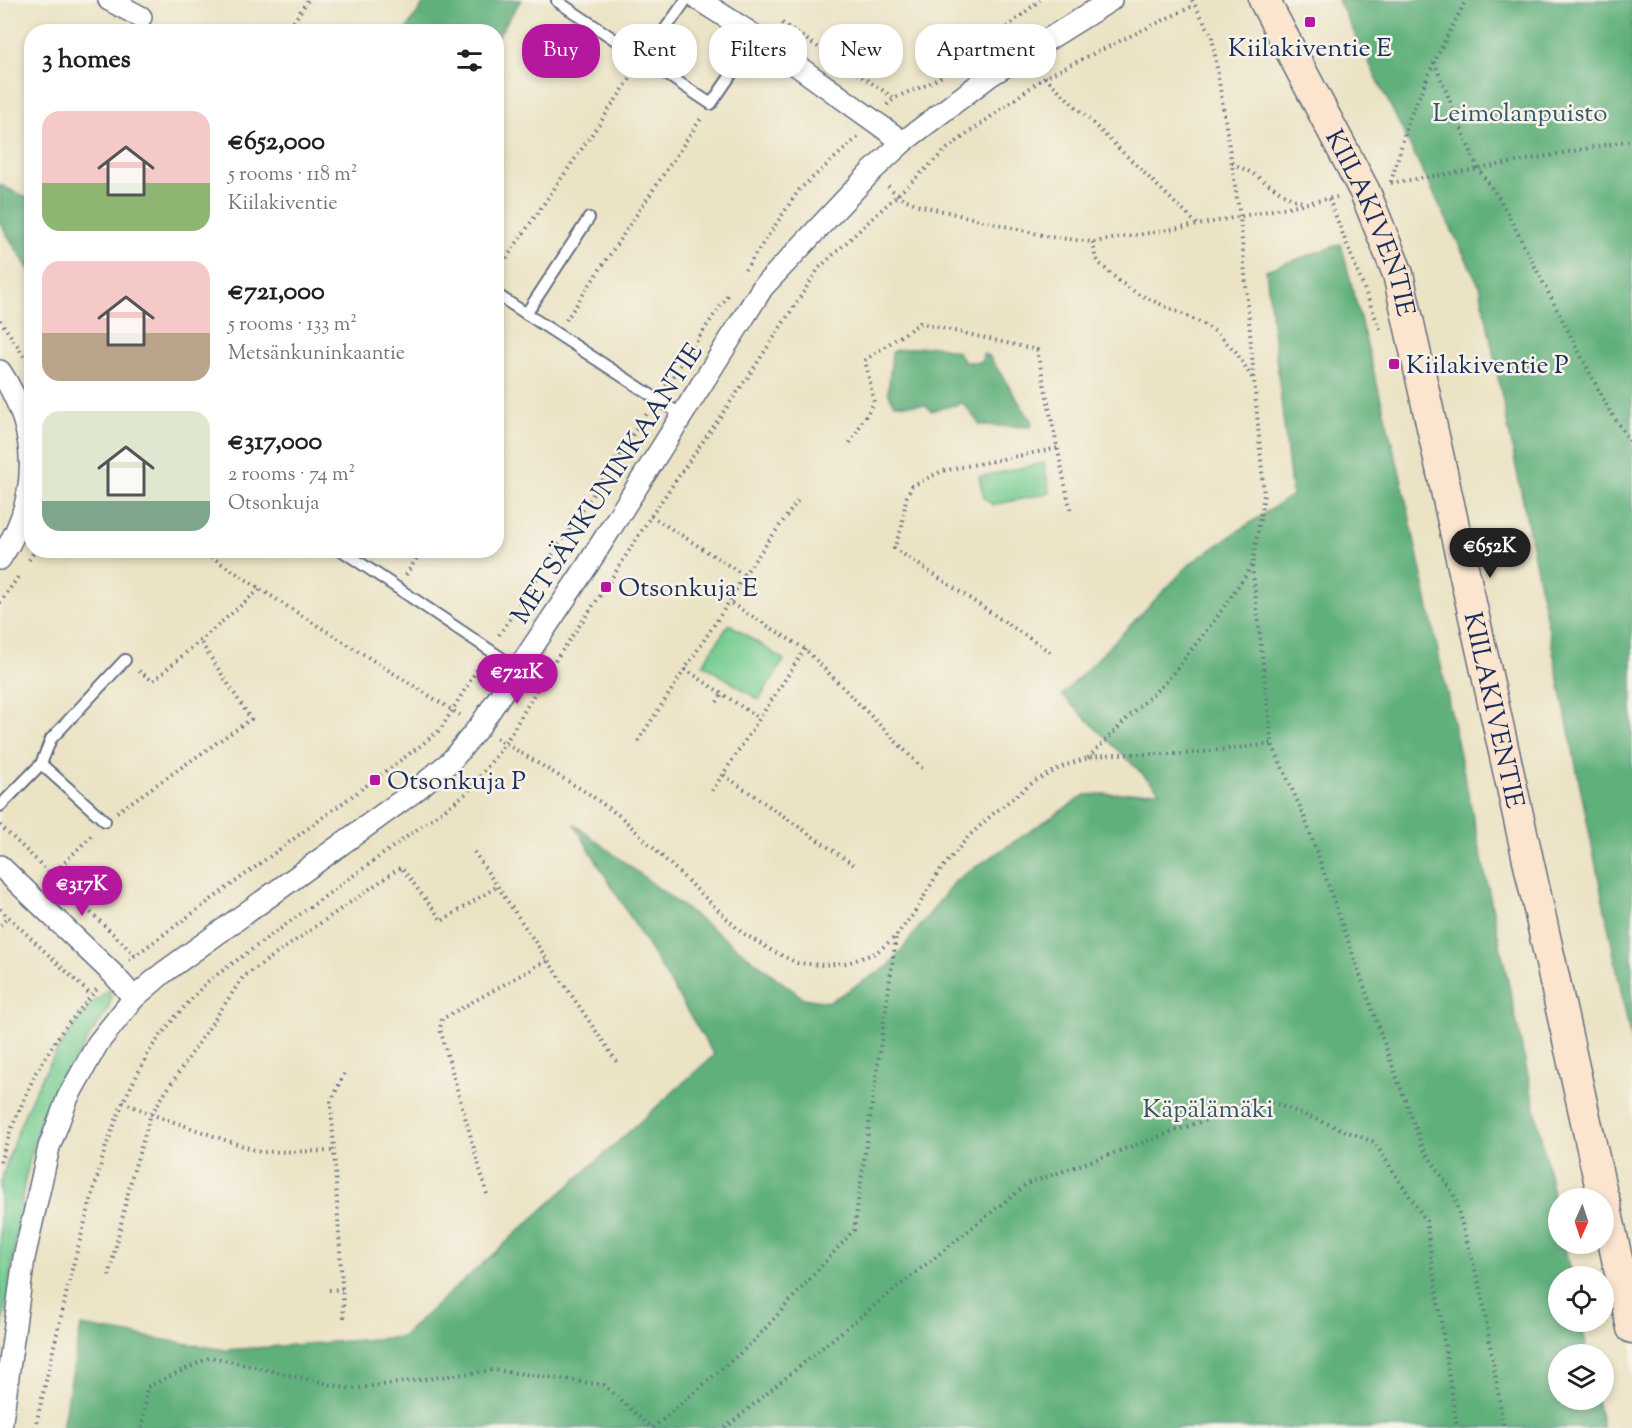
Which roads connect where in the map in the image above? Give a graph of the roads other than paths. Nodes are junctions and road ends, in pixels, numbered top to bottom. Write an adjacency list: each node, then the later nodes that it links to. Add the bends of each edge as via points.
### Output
1 (109, 0): 7 (street)
2 (686, 0): 8 (lane)
3 (699, 0): 9 (street)
4 (1111, 0): 14 (street, METSÄNKUNINKAANTIE, via 991,75)
5 (1264, 0): 31 (street, KIILAKIVENTIE, via 1378,187)
6 (557, 1): 10 (lane)
7 (141, 17)
8 (669, 24)
9 (736, 24)
10 (612, 38)
11 (807, 73): 14 (street)
12 (672, 78): 13 (lane, via 711,104)
13 (729, 78)
14 (903, 142): 19 (street, METSÄNKUNINKAANTIE, via 763,287)
15 (589, 218): 17 (lane)
16 (504, 299): 17 (lane)
17 (526, 314): 19 (lane)
18 (0, 370): 20 (street, via 12,389)
19 (683, 416): 25 (street, METSÄNKUNINKAANTIE)
20 (24, 424)
21 (24, 508): 23 (street)
22 (353, 558): 25 (lane)
23 (0, 559)
24 (125, 660): 26 (lane, via 51,739)
25 (518, 669): 30 (street, METSÄNKUNINKAANTIE, via 451,761)
26 (41, 764): 27 (lane); 28 (lane)
27 (0, 806)
28 (105, 821)
29 (0, 866): 30 (street)
30 (134, 998): 34 (street, METSÄNKUNINKAANTIE, via 98,1042 68,1096 49,1147 24,1258)
31 (1601, 1188)
32 (1614, 1248): 33 (street, KIILAKIVENTIE)
33 (1632, 1328)
34 (1, 1428)

